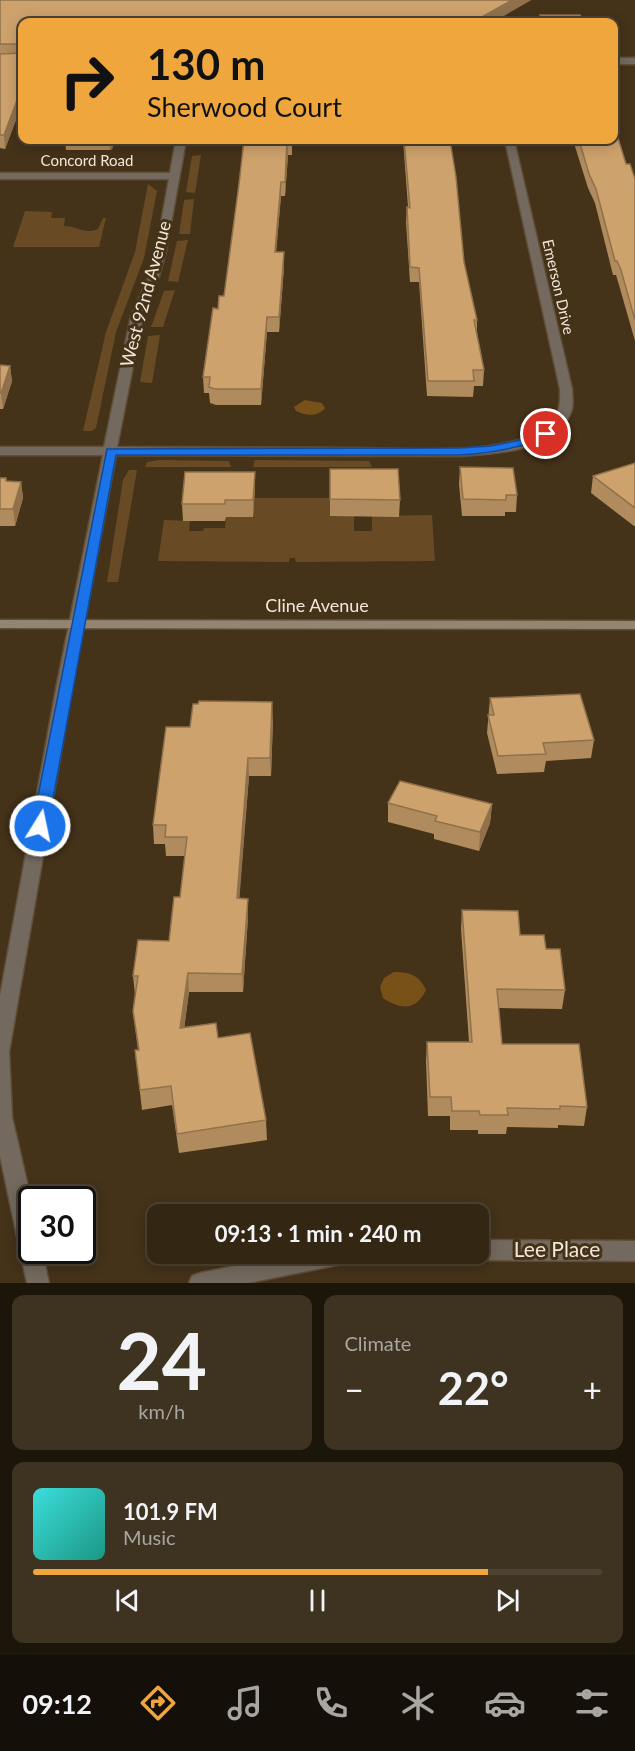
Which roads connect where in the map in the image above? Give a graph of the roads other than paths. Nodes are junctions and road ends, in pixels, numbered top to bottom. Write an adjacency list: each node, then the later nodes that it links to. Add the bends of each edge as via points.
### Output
1 (618, 61): 2 (street)
2 (635, 61)
3 (180, 144): 6 (street, West 92nd Avenue)
4 (510, 144): 8 (street, Emerson Drive, via 566,388 567,410 560,423 546,434 510,446 460,452)
5 (0, 176): 6 (street, Concord Road)
6 (174, 176): 8 (street, West 92nd Avenue, via 154,276 137,316)
7 (0, 451): 8 (street)
8 (111, 451): 10 (street, West 92nd Avenue)
9 (0, 624): 10 (street, Cline Avenue)
10 (78, 624): 11 (street, Cline Avenue); 12 (street, West 92nd Avenue)
11 (635, 625)
12 (0, 1050)
13 (0, 1055): 17 (street, via 2,1117)
14 (489, 1250): 15 (street, Lee Place)
15 (635, 1251)
16 (293, 1264): 18 (street)
17 (38, 1283)
18 (200, 1283)

